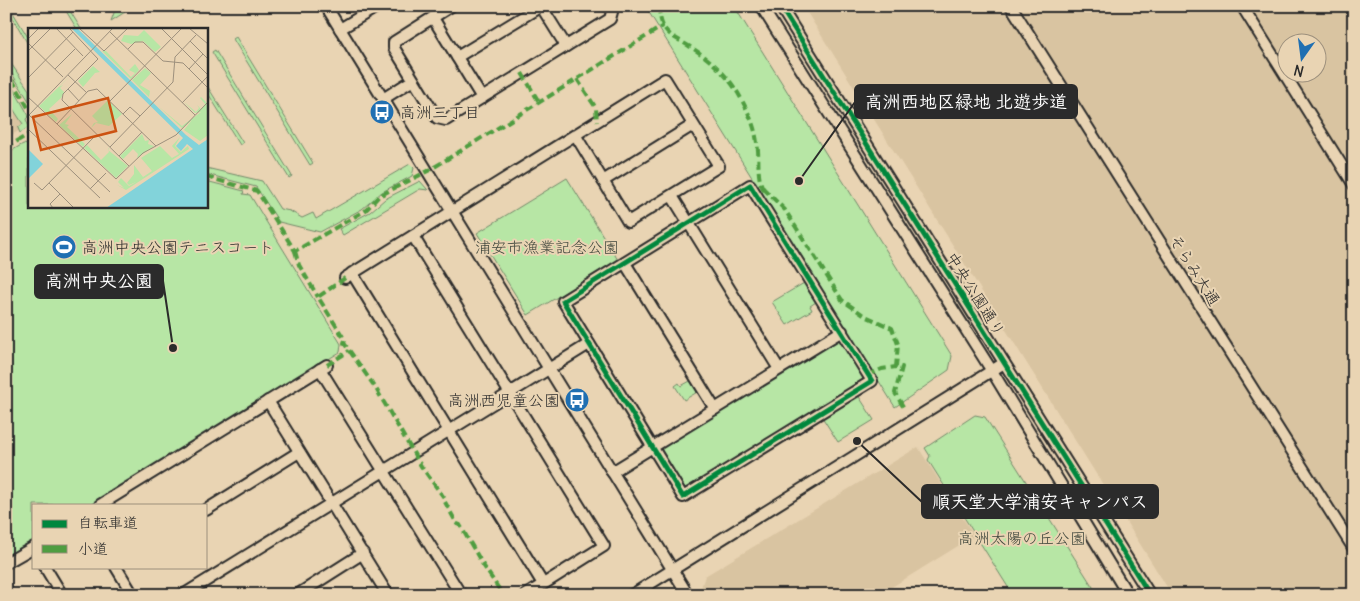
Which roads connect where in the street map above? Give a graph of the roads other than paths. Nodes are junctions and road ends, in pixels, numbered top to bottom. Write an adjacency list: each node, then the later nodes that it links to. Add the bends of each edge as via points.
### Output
1 (326, 6): 10 (street)
2 (378, 6): 10 (street)
3 (451, 6): 9 (street)
4 (608, 6): 11 (street, via 612,12 610,19)
5 (761, 6): 30 (street, 中央公園通り)
6 (780, 6): 27 (street, 中央公園通り)
7 (1011, 6): 43 (street, そらみ大通)
8 (1242, 6): 19 (street)
9 (433, 18): 12 (street); 13 (street, via 394,42 394,48)
10 (340, 29): 15 (street)
11 (566, 46): 12 (street, via 541,6); 14 (street)
12 (457, 57): 14 (street)
13 (413, 80): 14 (street, via 437,118 446,120); 15 (street)
14 (482, 98)
15 (383, 99): 21 (street)
16 (693, 124): 17 (street, via 665,79); 18 (street); 20 (street, via 719,166)
17 (576, 136): 18 (street); 21 (street)
18 (603, 181): 20 (street, via 628,222)
19 (1354, 184)
20 (672, 196): 22 (street)
21 (452, 211): 23 (street); 28 (street)
22 (688, 224): 24 (street); 25 (street, via 750,185); 29 (street)
23 (413, 236): 31 (street); 34 (street, via 348,276)
24 (626, 263): 26 (street, via 563,301); 33 (street)
25 (842, 331): 29 (street); 35 (street, via 872,381 864,386 682,497)
26 (589, 344): 28 (street); 35 (street)
27 (1004, 363): 30 (street); 60 (street, 中央公園通り)
28 (549, 369): 31 (street); 38 (street)
29 (779, 369): 33 (street)
30 (992, 371): 48 (street); 59 (street, 中央公園通り)
31 (510, 392): 34 (street); 49 (street, via 604,546)
32 (268, 401): 36 (street); 37 (street, via 324,367); 39 (street)
33 (715, 409): 35 (street)
34 (449, 430): 37 (street); 49 (street)
35 (652, 448): 38 (street)
36 (299, 452): 40 (street); 41 (street)
37 (384, 470): 40 (street); 55 (street)
38 (612, 472): 48 (street)
39 (102, 504)
40 (331, 504): 44 (street); 52 (street)
41 (208, 509)
42 (32, 549): 45 (street)
43 (1354, 549)
44 (363, 553): 53 (street); 54 (street)
45 (6, 564)
46 (46, 568): 50 (street)
47 (117, 568): 51 (street)
48 (673, 570): 57 (street); 58 (street)
49 (544, 584): 56 (street)
50 (62, 595)
51 (133, 595)
52 (183, 595)
53 (296, 595)
54 (388, 595)
55 (461, 595)
56 (526, 595)
57 (632, 595)
58 (688, 595)
59 (1128, 595)
60 (1150, 595)

